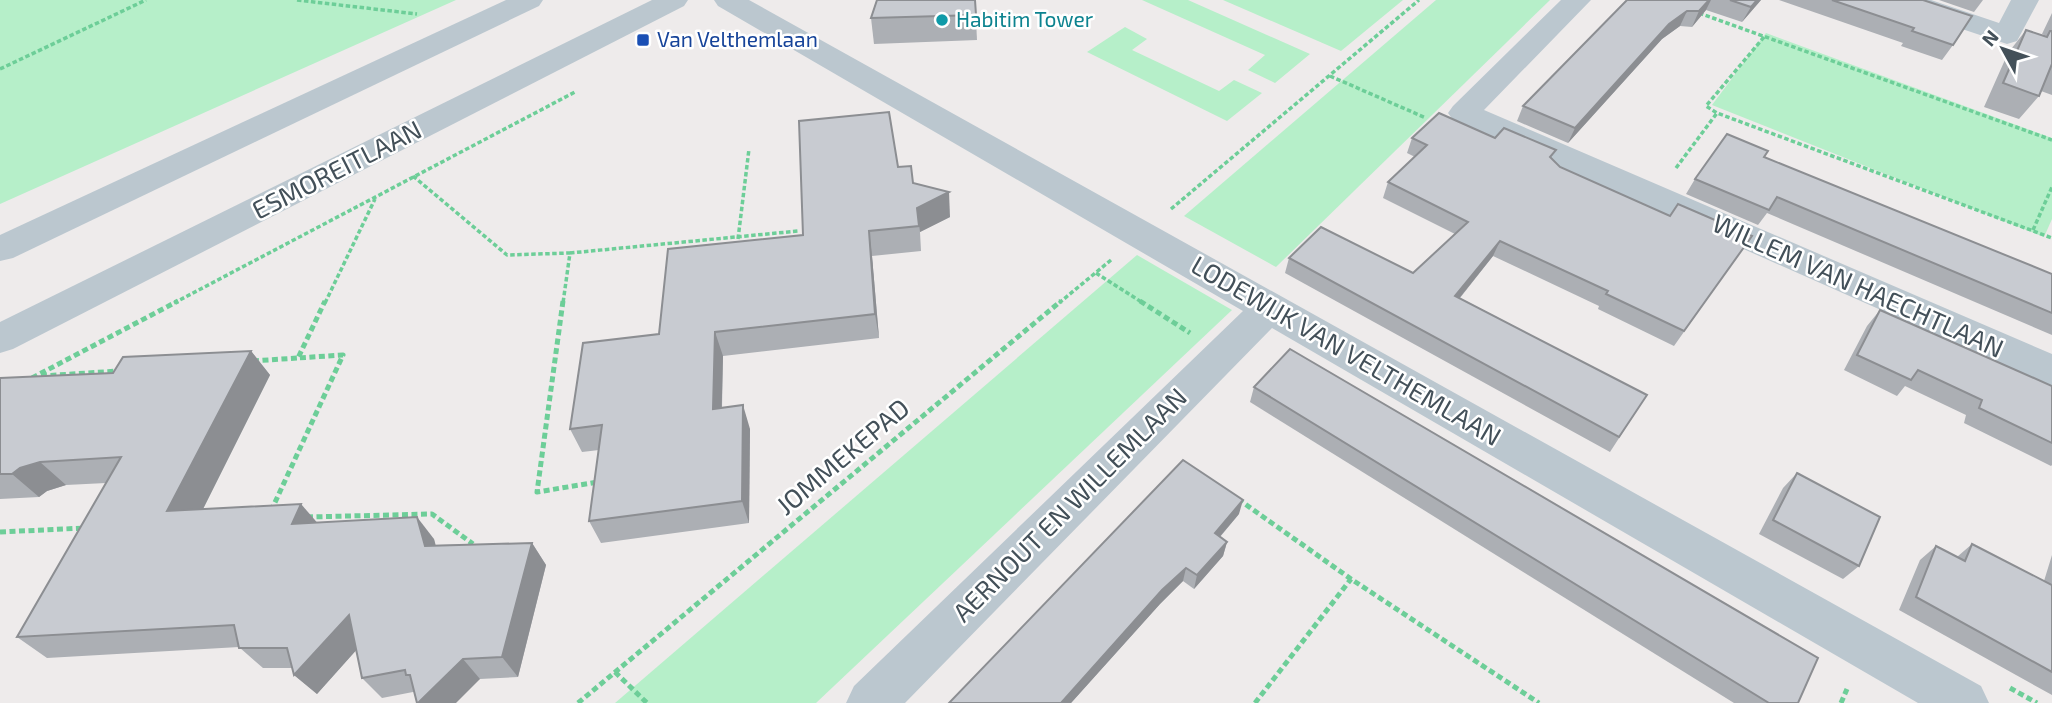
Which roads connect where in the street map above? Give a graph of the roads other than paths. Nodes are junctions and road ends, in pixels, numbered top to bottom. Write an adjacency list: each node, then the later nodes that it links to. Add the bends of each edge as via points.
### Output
1 (529, 0): 7 (street)
2 (674, 0): 9 (street, ESMOREITLAAN)
3 (728, 0): 8 (street, LODEWIJK VAN VELTHEMLAAN)
4 (1577, 0): 10 (street, WILLEM VAN HAECHTLAAN, via 1464,113)
5 (1903, 0): 6 (street, via 2018,38)
6 (2025, 0)
7 (0, 249)
8 (1269, 307): 11 (street, AERNOUT EN WILLEMLAAN); 12 (street, LODEWIJK VAN VELTHEMLAAN)
9 (0, 339)
10 (2052, 371)
11 (871, 703)
12 (1964, 703)

